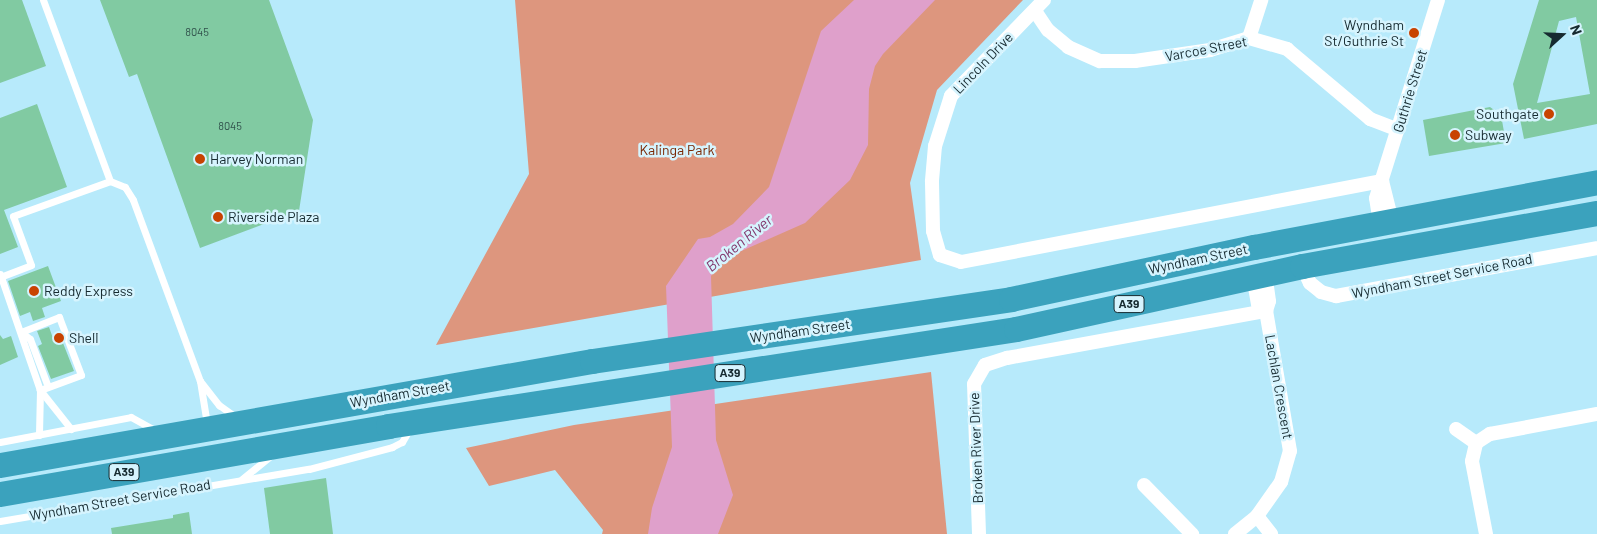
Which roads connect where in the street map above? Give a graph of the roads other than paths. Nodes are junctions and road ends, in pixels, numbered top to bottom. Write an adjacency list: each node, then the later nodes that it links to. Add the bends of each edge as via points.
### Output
1 (43, 0): 7 (lane)
2 (1261, 0): 5 (street)
3 (1438, 0): 6 (street, Guthrie Street)
4 (1040, 5): 5 (street, Varcoe Street, via 1048,30 1068,47 1100,61 1144,60 1210,50); 8 (street, Lincoln Drive, via 951,96 935,146 932,182 933,231 940,254 961,262)
5 (1249, 38): 6 (street, Varcoe Street, via 1287,49 1370,119)
6 (1398, 130): 8 (street, Guthrie Street)
7 (110, 181): 17 (lane, via 13,216 31,265); 20 (lane, via 125,187 133,200)
8 (1382, 181): 11 (street)
9 (1597, 182): 11 (highway, Wyndham Street / A39)
10 (1597, 213): 14 (highway, Wyndham Street / A39)
11 (1386, 222): 12 (highway, Wyndham Street / A39); 14 (highway)
12 (1254, 247): 16 (highway); 23 (highway, Wyndham Street / A39, via 1011,298 592,361)
13 (1597, 248): 15 (street, Wyndham Street Service Road, via 1336,296 1321,292 1310,283)
14 (1391, 251): 15 (highway, Wyndham Street / A39)
15 (1302, 266): 16 (highway, Wyndham Street / A39)
16 (1259, 275): 18 (street, Lachlan Crescent, via 1269,301); 26 (highway, Wyndham Street / A39, via 1016,329)
17 (0, 276): 19 (lane)
18 (1266, 311): 40 (street, Lachlan Crescent, via 1290,451 1281,482); 42 (street, Broken River Drive, via 1007,358 985,365 974,384)
19 (21, 332): 21 (lane, via 30,339); 21 (lane, via 59,317 81,375); 22 (lane)
20 (200, 381): 25 (lane, via 230,415); 27 (lane)
21 (48, 387): 22 (lane)
22 (40, 390): 28 (lane); 30 (lane)
23 (373, 399): 25 (highway, Wyndham Street / A39); 26 (highway, via 403,411)
24 (1597, 414): 34 (street, via 1490,434)
25 (250, 421): 27 (highway, Wyndham Street / A39)
26 (410, 422): 33 (highway, Wyndham Street / A39); 37 (lane, Wyndham Street Service Road, via 407,436 392,447 309,469)
27 (208, 428): 31 (highway, Wyndham Street / A39); 35 (highway, via 230,444)
28 (71, 429): 30 (lane); 31 (lane, via 131,416)
29 (1456, 429): 34 (street)
30 (39, 435): 32 (lane)
31 (166, 436): 36 (highway, Wyndham Street / A39)
32 (0, 442)
33 (288, 442): 35 (highway, Wyndham Street / A39); 37 (lane, Wyndham Street Service Road)
34 (1476, 443): 46 (street, via 1472,461)
35 (248, 449): 39 (highway, Wyndham Street / A39)
36 (0, 465)
37 (240, 480): 41 (lane, Wyndham Street Service Road)
38 (1144, 485): 43 (street)
39 (0, 494)
40 (1257, 516): 44 (street, Lachlan Crescent); 45 (street)
41 (0, 521)
42 (979, 534)
43 (1192, 534)
44 (1235, 534)
45 (1271, 534)
46 (1486, 534)

